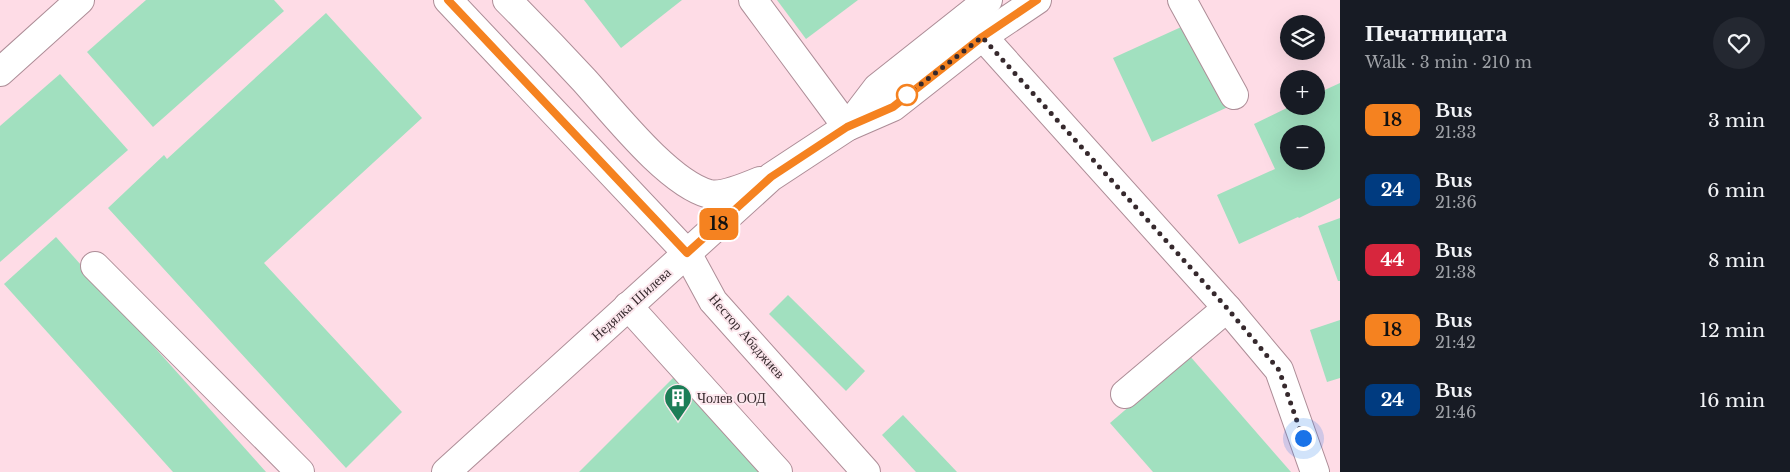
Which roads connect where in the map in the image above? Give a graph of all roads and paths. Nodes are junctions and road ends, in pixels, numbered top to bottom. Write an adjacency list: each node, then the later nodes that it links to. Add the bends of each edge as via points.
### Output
1 (80, 0): 9 (street)
2 (448, 0): 13 (street, Нестор Абаджиев)
3 (507, 0): 12 (street, via 657,160 685,183 710,194 736,190)
4 (753, 0): 11 (street)
5 (988, 0): 8 (street, Недялка Шилева)
6 (1037, 0): 8 (street, Недялка Шилева)
7 (1182, 0): 10 (street)
8 (974, 28): 11 (street, Недялка Шилева, via 893,107); 16 (street)
9 (0, 72)
10 (1234, 95)
11 (847, 127): 12 (street, Недялка Шилева)
12 (771, 177): 13 (street, Недялка Шилева)
13 (687, 253): 15 (street, Недялка Шилева); 21 (street, Нестор Абаджиев, via 713,301)
14 (96, 266): 18 (street)
15 (628, 306): 19 (street, Недялка Шилева); 20 (street)
16 (1227, 308): 17 (street); 22 (street, via 1279,370)
17 (1125, 394)
18 (300, 472)
19 (446, 472)
20 (778, 472)
21 (866, 472)
22 (1316, 472)

